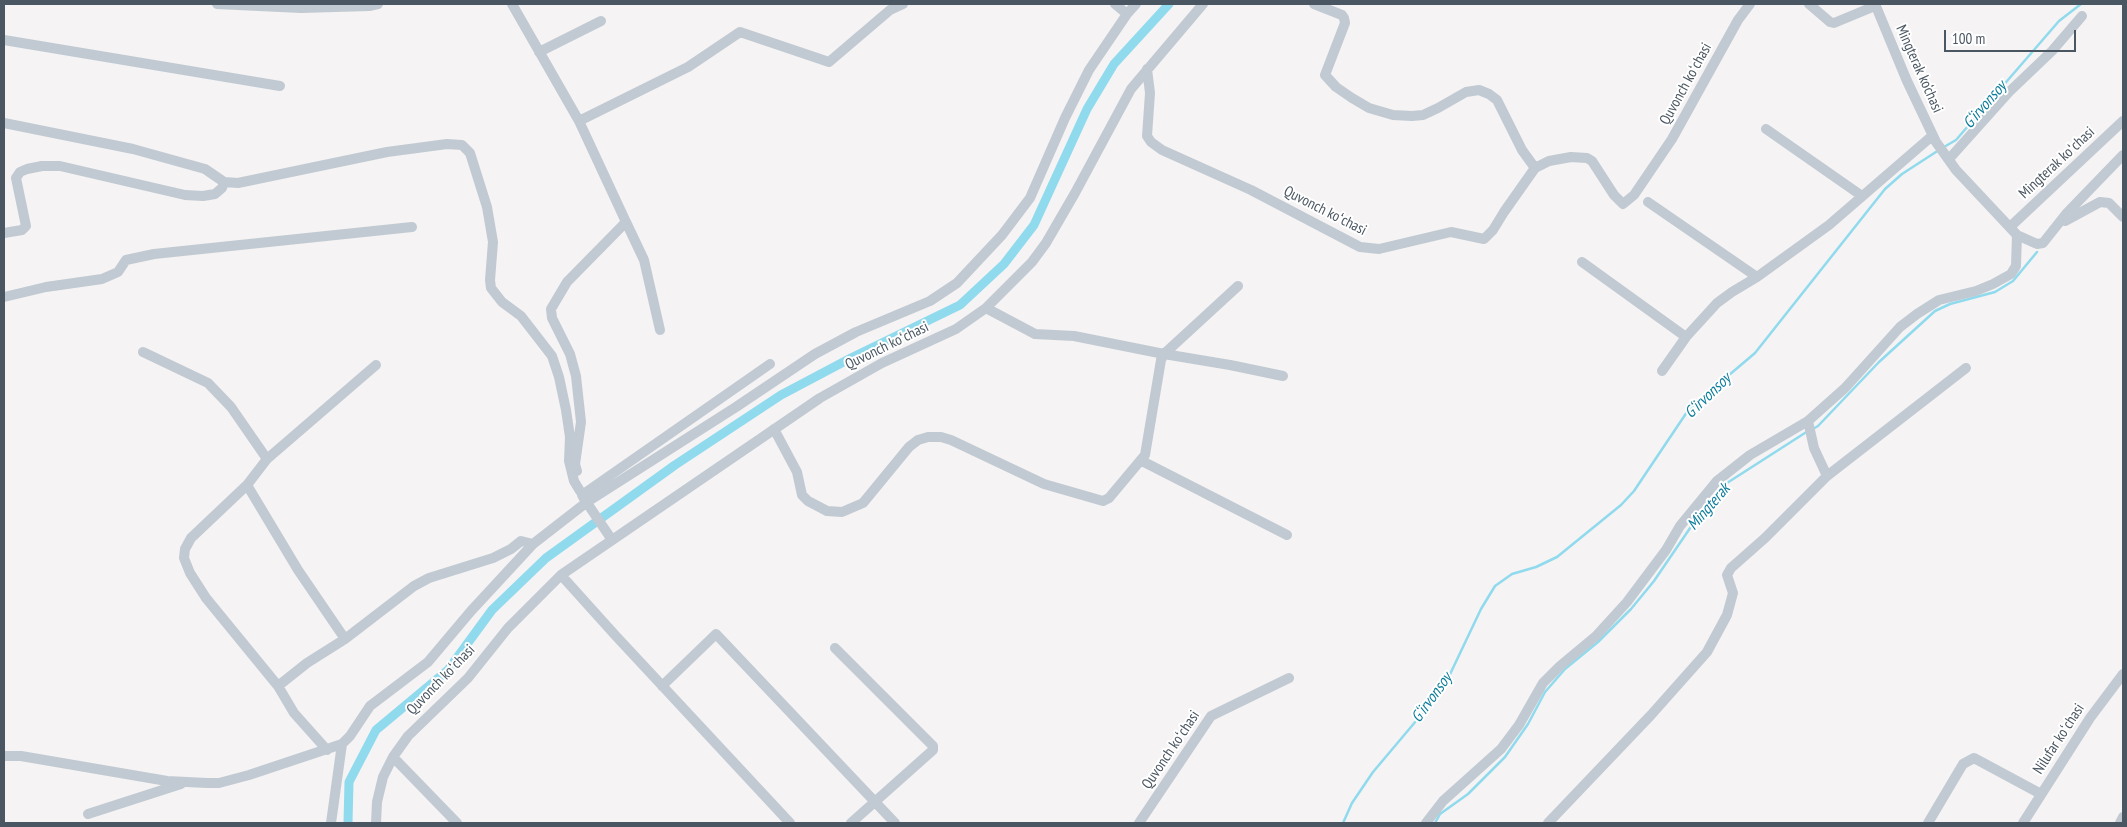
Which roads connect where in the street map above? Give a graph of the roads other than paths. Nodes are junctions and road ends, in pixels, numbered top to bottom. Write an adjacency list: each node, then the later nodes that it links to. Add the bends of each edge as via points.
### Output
1 (217, 4): 2 (street, via 302,8)
2 (378, 4)
3 (512, 4): 16 (street)
4 (903, 4): 19 (street, via 890,10 829,62 740,32 688,67)
5 (1115, 4): 12 (street)
6 (1136, 4): 12 (street)
7 (1203, 4): 17 (street, Quvonch koʻchasi)
8 (1314, 4): 26 (street, via 1344,18 1345,23 1325,75 1336,88 1369,108 1412,116 1438,108 1466,92 1479,90 1489,94 1497,100 1522,150)
9 (1750, 4): 26 (street, Quvonch koʻchasi, via 1672,139 1634,195 1623,204 1587,158 1549,161)
10 (1809, 4): 11 (street, via 1834,23)
11 (1875, 5): 23 (street, Mingterak ko‘chasi)
12 (1127, 14): 56 (street, via 1089,70 1064,118 1030,198 1002,235 958,283 930,301 856,332 814,354 736,407)
13 (2082, 16): 25 (street)
14 (600, 21): 16 (street)
15 (4, 40): 18 (street)
16 (539, 52): 19 (street)
17 (1147, 69): 26 (street, Quvonch koʻchasi, via 1150,92 1147,136 1151,142 1360,247 1379,249 1451,232 1484,239); 40 (street, Quvonch koʻchasi, via 1131,89 1046,243 1032,262)
18 (280, 86)
19 (579, 121): 31 (street)
20 (2123, 121): 34 (street, Mingterak koʻchasi)
21 (4, 123): 27 (street, via 133,149 205,169)
22 (1766, 129): 28 (street)
23 (1934, 139): 25 (street, Mingterak ko‘chasi); 28 (street)
24 (2123, 155): 32 (street)
25 (1949, 159): 34 (street, Mingterak ko‘chasi, via 1983,200)
26 (1535, 168)
27 (224, 182): 35 (street, via 215,194 184,195 60,166 42,166 20,172 16,178 26,226 22,230); 56 (street, via 238,183 387,152 462,145 470,153 487,207 494,242 491,288 502,302 521,316 552,356 566,410 574,481)
28 (1862, 196): 37 (street, via 1828,226)
29 (1648, 202): 37 (street)
30 (2123, 217): 32 (street, via 2109,203 2100,202)
31 (626, 222): 41 (street, via 644,260); 56 (street, via 567,282 551,309 552,318 570,354 577,384 581,422 575,464)
32 (2057, 226): 34 (street, Mingterak ko‘chasi, via 2043,243 2037,244)
33 (412, 227): 39 (street, via 154,254 126,260 118,272 102,279 46,287)
34 (2014, 230): 50 (street, via 2016,266 2011,274 1976,291 1939,300 1917,314 1900,327)
35 (4, 233)
36 (1582, 262): 42 (street)
37 (1757, 277): 42 (street, via 1717,303)
38 (1238, 286): 44 (street)
39 (4, 298)
40 (986, 308): 44 (street, via 1035,334 1074,336); 51 (street, Quvonch koʻchasi, via 956,329 882,363 820,398)
41 (660, 330)
42 (1686, 337): 48 (street)
43 (143, 352): 52 (street, via 208,383 231,407)
44 (1164, 354): 49 (street); 53 (street)
45 (770, 364): 56 (street)
46 (376, 365): 52 (street)
47 (1966, 368): 54 (street)
48 (1662, 371)
49 (1284, 376)
50 (1809, 424): 54 (street, via 1814,448); 83 (street, via 1750,455 1716,481 1627,602 1596,636 1543,683 1501,749 1443,801)
51 (774, 429): 53 (street, via 797,472 802,495 808,502 827,511 842,512 863,503 909,447 928,437 951,440 1044,484 1102,501 1109,498); 58 (street, Quvonch koʻchasi)
52 (267, 459): 55 (street)
53 (1142, 461): 57 (street)
54 (1827, 476): 84 (street, via 1731,568 1727,575 1733,593 1727,616 1707,652)
55 (247, 485): 61 (street, via 298,570); 65 (street, via 191,538 184,558 206,598)
56 (583, 496): 58 (street); 59 (street)
57 (1287, 535)
58 (612, 540): 60 (street, Quvonch koʻchasi)
59 (533, 544): 61 (street, via 521,541 493,558 429,578); 67 (street, via 428,662 370,706)
60 (561, 575): 66 (street); 70 (street, Quvonch koʻchasi, via 508,628 468,678 408,736)
61 (345, 639): 65 (street)
62 (835, 648): 73 (street, via 934,746)
63 (2123, 674): 72 (street, Nilufar koʻchasi)
64 (1289, 678): 82 (street, Quvonch koʻchasi, via 1212,716)
65 (278, 686): 68 (street, via 294,713)
66 (662, 686): 73 (street, via 716,634); 79 (street)
67 (342, 744): 68 (street); 76 (street)
68 (327, 750): 71 (street, via 219,783)
69 (4, 756): 71 (street, via 21,756)
70 (393, 757): 77 (street, Quvonch koʻchasi, via 383,777); 78 (street)
71 (184, 783): 74 (street)
72 (2040, 794): 85 (street, via 1974,758 1964,764); 86 (street, Nilufar koʻchasi)
73 (875, 802): 80 (street); 81 (street)
74 (88, 814)
75 (2123, 817): 87 (street)
76 (331, 823)
77 (376, 823)
78 (457, 823)
79 (790, 823)
80 (851, 823)
81 (895, 823)
82 (1139, 823)
83 (1426, 823)
84 (1548, 823)
85 (1928, 823)
86 (2023, 823)
87 (2120, 823)

